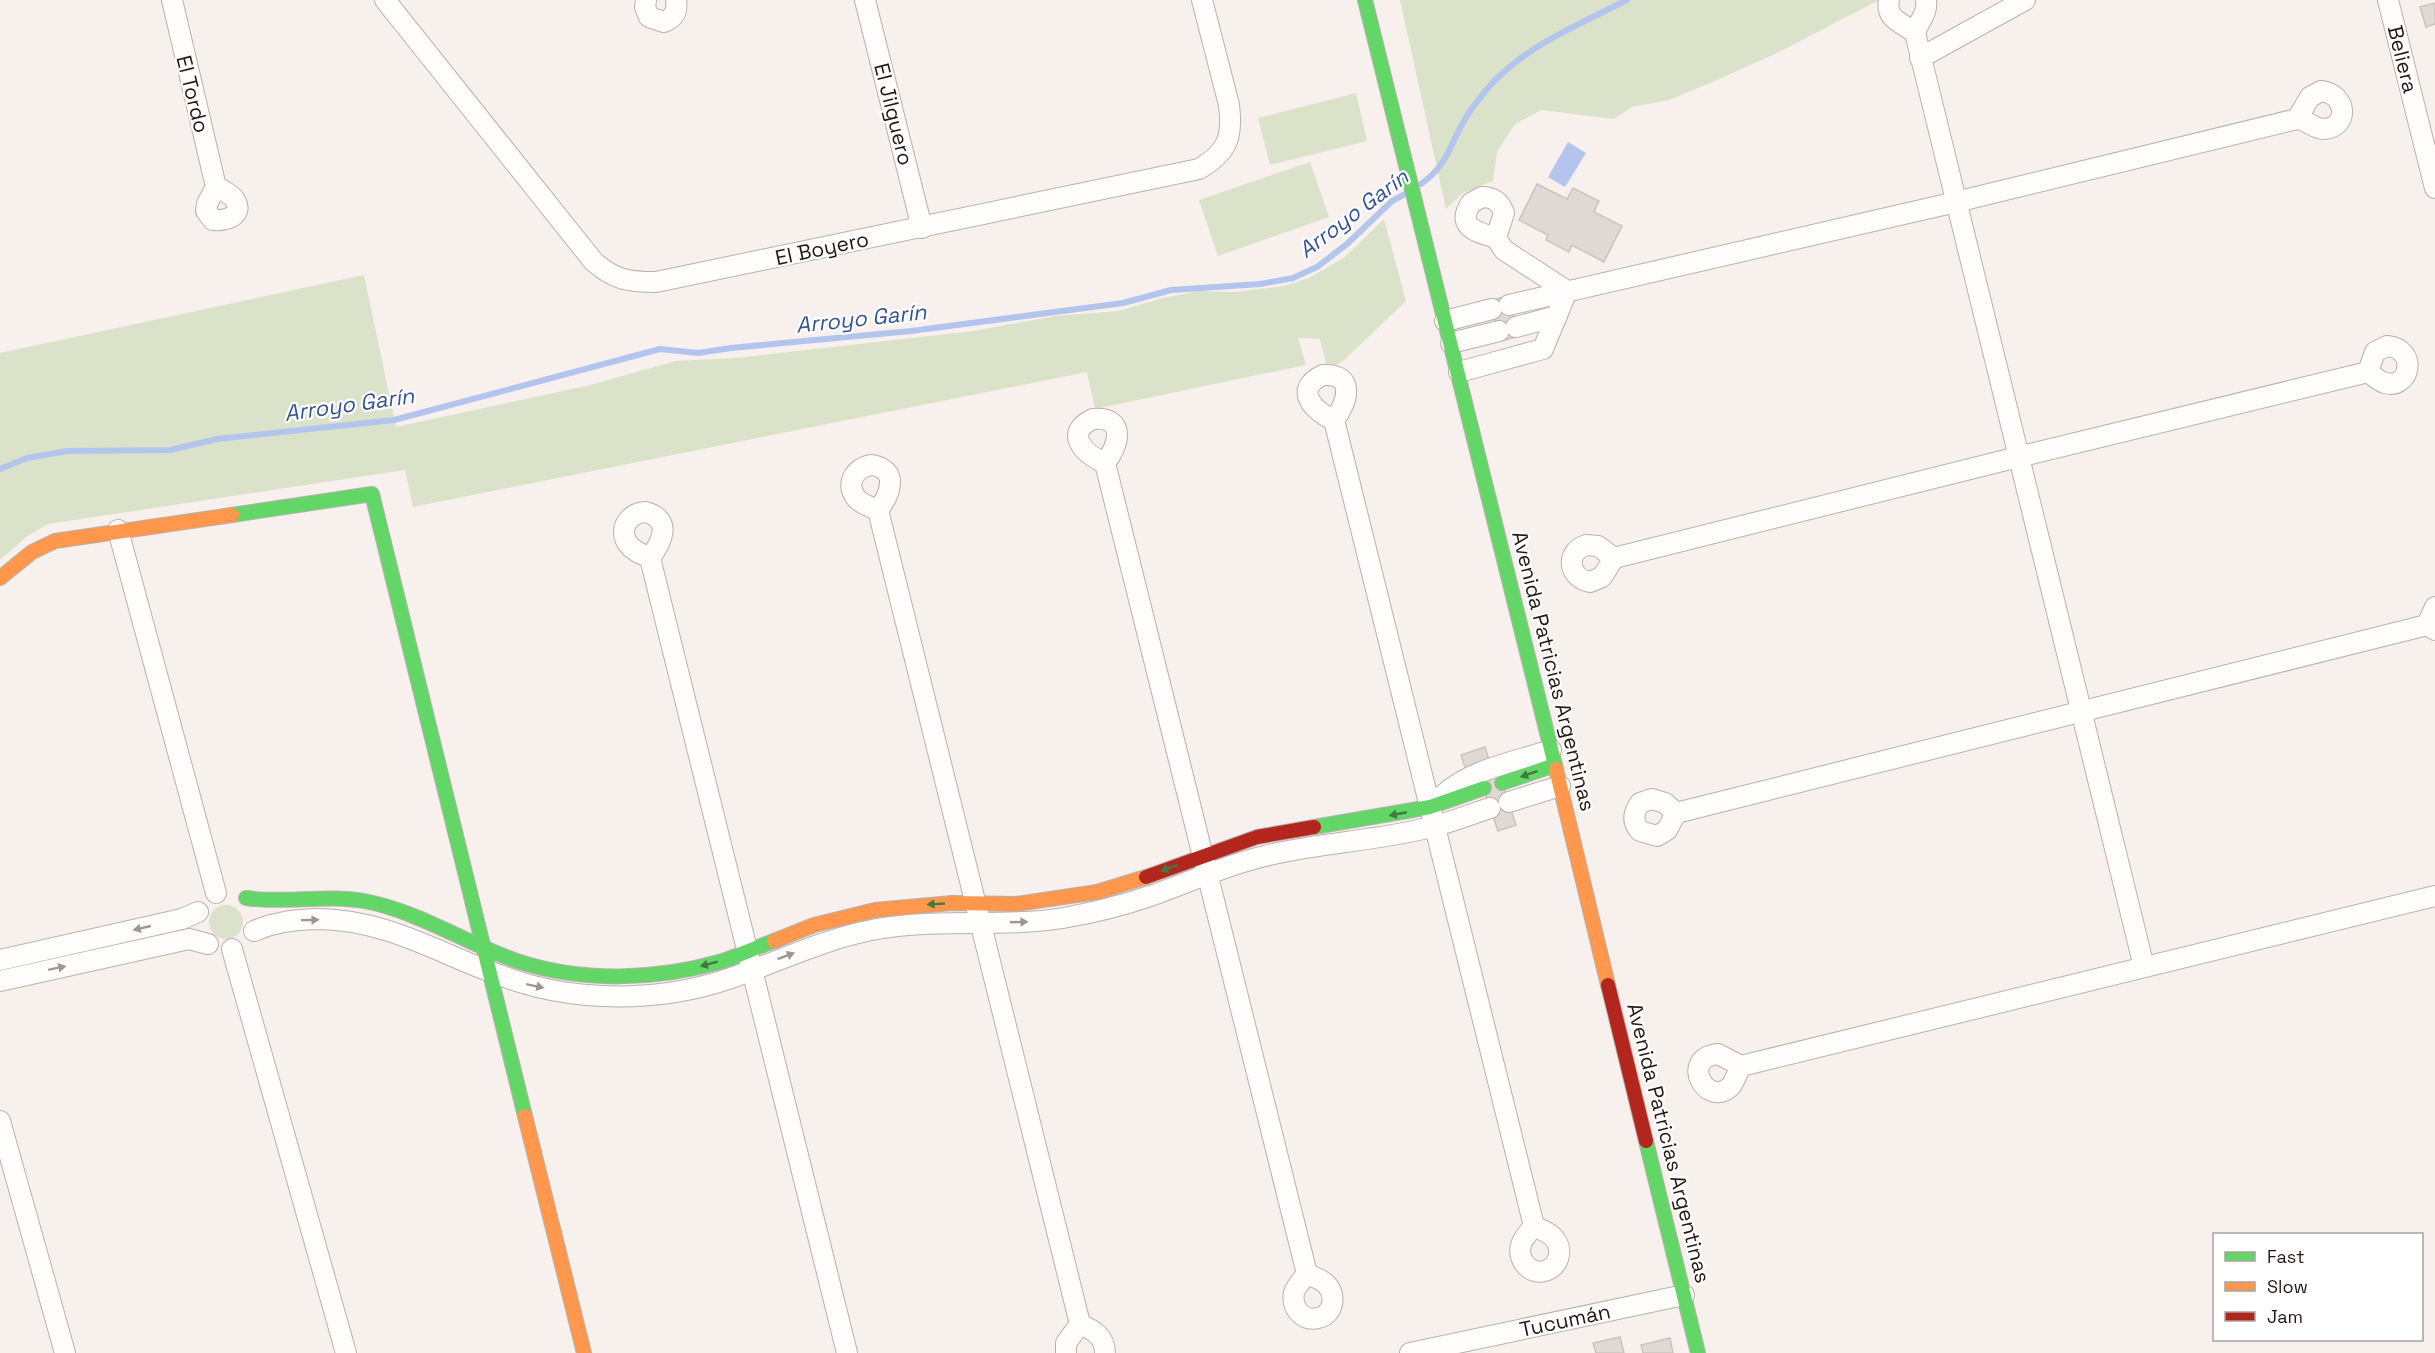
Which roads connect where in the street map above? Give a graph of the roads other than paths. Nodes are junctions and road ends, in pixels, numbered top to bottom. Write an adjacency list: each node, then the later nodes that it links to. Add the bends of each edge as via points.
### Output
1 (172, 0): 15 (street, El Tordo)
2 (385, 0): 18 (street, El Boyero, via 594,262 609,275 631,282 656,282)
3 (646, 0): 4 (street, via 649,17 664,22 673,16)
4 (678, 0)
5 (865, 0): 18 (street, El Jilguero)
6 (1202, 0): 18 (street, El Boyero, via 1231,122 1225,147 1215,160 1199,169)
7 (1365, 0): 22 (street, Avenida Patricias Argentinas)
8 (1889, 0): 12 (street, via 1888,9 1894,20)
9 (1926, 0): 12 (street, via 1926,12)
10 (2025, 0): 13 (street)
11 (2388, 0): 16 (street, Beliera)
12 (1915, 33): 13 (street)
13 (1920, 58): 17 (street)
14 (2297, 119): 17 (street)
15 (216, 187)
16 (2435, 188)
17 (1956, 201): 20 (street); 27 (street)
18 (922, 228)
19 (1496, 238): 20 (street, via 1504,250)
20 (1567, 291): 21 (street); 22 (street)
21 (1557, 316): 23 (street); 24 (street, via 1543,349)
22 (1445, 321): 23 (street, Avenida Patricias Argentinas)
23 (1451, 343): 24 (street, Avenida Patricias Argentinas)
24 (1459, 372): 36 (street, Avenida Patricias Argentinas)
25 (2368, 372): 27 (street)
26 (1334, 420): 41 (street)
27 (2018, 457): 32 (street); 35 (street)
28 (1105, 463): 42 (street)
29 (878, 510): 46 (street)
30 (118, 530): 33 (street, via 40,546); 43 (street); 51 (street, via 372,494)
31 (650, 558): 53 (street)
32 (1614, 558)
33 (0, 578)
34 (2432, 621): 35 (street)
35 (2082, 712): 40 (street); 55 (street)
36 (1553, 757): 37 (street, one-way to 37); 38 (street, Avenida Patricias Argentinas); 41 (street, via 1478,773 1455,784)
37 (1502, 783)
38 (1560, 786): 41 (street, via 1499,805); 63 (street, Avenida Patricias Argentinas)
39 (1484, 788): 41 (street)
40 (1676, 813)
41 (1433, 817): 42 (street); 61 (street)
42 (1205, 866): 46 (street, one-way to 46, via 1097,892 1016,904); 48 (street, one-way to 42, via 1020,922 1101,911 1147,897); 62 (street)
43 (216, 893): 45 (street, via 232,892); 47 (street, via 205,900)
44 (2435, 896): 55 (street)
45 (246, 898): 49 (street, via 256,917); 51 (street, via 363,901 399,911)
46 (976, 903): 48 (street); 53 (street, one-way to 53, via 874,910 814,925)
47 (198, 912): 50 (street, via 197,926); 54 (street, one-way to 54, via 182,919)
48 (981, 922): 57 (street, one-way to 48, via 849,935 914,925); 64 (street)
49 (254, 931): 52 (street, via 245,943); 56 (street, one-way to 56, via 287,920 345,919 394,932)
50 (208, 944): 52 (street); 58 (street, one-way to 50, via 189,939)
51 (484, 947): 53 (street, one-way to 51, via 686,970 604,977 528,964); 56 (street)
52 (232, 949): 67 (street)
53 (748, 951): 57 (street)
54 (0, 960)
55 (2144, 967): 59 (street)
56 (490, 970): 57 (street, one-way to 57, via 522,983 610,997 699,987); 68 (street)
57 (752, 970): 69 (street)
58 (0, 981)
59 (1741, 1066)
60 (0, 1121): 66 (street)
61 (1534, 1226)
62 (1307, 1274)
63 (1684, 1295): 65 (street, Tucumán); 73 (street, Avenida Patricias Argentinas)
64 (1080, 1324): 70 (street, via 1066,1343); 71 (street, via 1100,1336)
65 (1438, 1350): 72 (street, Tucumán)
66 (65, 1353)
67 (345, 1353)
68 (584, 1353)
69 (847, 1353)
70 (1066, 1353)
71 (1105, 1353)
72 (1410, 1353)
73 (1698, 1353)

